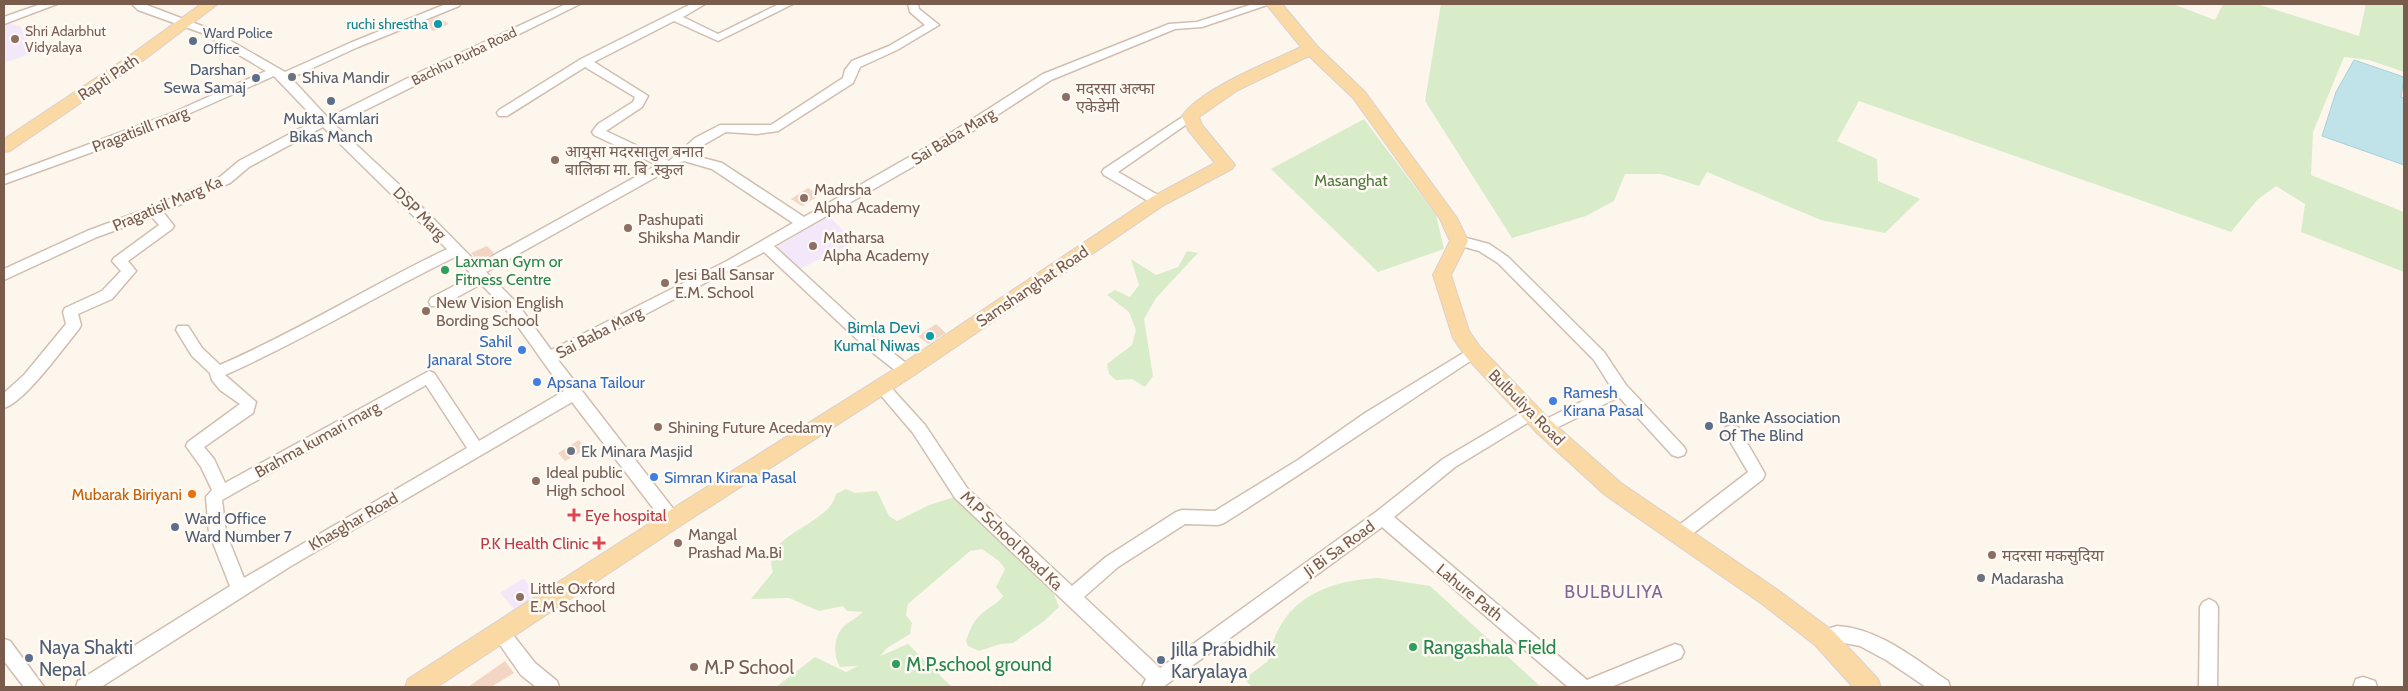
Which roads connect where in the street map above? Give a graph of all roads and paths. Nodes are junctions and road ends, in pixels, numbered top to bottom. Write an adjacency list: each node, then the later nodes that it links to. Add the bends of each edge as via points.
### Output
1 (52, 4): 12 (street)
2 (137, 4): 13 (street, DSP Marg)
3 (210, 4): 13 (main road, Rapti Path)
4 (455, 4): 16 (street, Pragatisill marg)
5 (575, 4): 19 (street, Bachhu Purba Road)
6 (698, 4): 11 (street)
7 (787, 4): 11 (street, via 718,38)
8 (913, 4): 21 (street, via 914,10 933,25 894,48 856,64 849,80 774,128 724,128 700,141)
9 (1264, 4): 26 (street, Sai Baba Marg, via 1198,25 1173,26 1047,77 951,139)
10 (1274, 4): 14 (main road)
11 (674, 16): 15 (street)
12 (4, 21)
13 (183, 24): 16 (street, DSP Marg, via 206,31); 20 (main road, Rapti Path)
14 (1310, 49): 18 (main road, via 1205,103); 27 (main road, via 1359,95 1448,218)
15 (584, 62): 17 (street); 22 (street, via 642,96 638,104 598,132)
16 (279, 75): 19 (street, DSP Marg); 23 (street, Pragatisill marg)
17 (503, 113)
18 (1190, 116): 24 (main road, Samshanghat Road, via 1194,126 1226,165); 24 (street, via 1109,172)
19 (326, 122): 25 (street, Pragatisil Marg Ka, via 244,164 225,180); 29 (street, DSP Marg)
20 (4, 147)
21 (682, 157): 22 (street); 26 (street, via 717,166)
22 (667, 165): 30 (street)
23 (4, 180)
24 (1158, 201): 36 (main road, Samshanghat Road)
25 (154, 211): 31 (street, Pragatisil Marg Ka, via 92,234); 41 (street, via 167,226 118,261 129,271 108,295 70,312 74,325 29,379)
26 (803, 223): 28 (street, Sai Baba Marg)
27 (1459, 240): 34 (main road, Bulbuliya Road, via 1442,275 1460,333); 39 (street, via 1484,247 1502,260 1599,356)
28 (765, 245): 35 (street, Sai Baba Marg); 36 (street, via 868,341)
29 (457, 250): 30 (street, DSP Marg); 37 (street, via 389,283 268,350)
30 (480, 274): 32 (street); 35 (street, DSP Marg, via 512,307)
31 (4, 275)
32 (436, 302)
33 (183, 330): 37 (street, via 197,352)
34 (1473, 352): 42 (main road, Bulbuliya Road); 51 (street, via 1371,417 1304,465 1218,518 1182,516 1112,562)
35 (549, 358): 40 (street, DSP Marg)
36 (906, 371): 38 (main road, Samshanghat Road)
37 (218, 372): 46 (street, via 217,376 225,386 248,402 247,410 194,446 208,464)
38 (881, 386): 48 (main road, Samshanghat Road); 51 (street, M.P School Road Ka, via 919,429 961,493)
39 (1621, 389): 42 (street, Ji Bi Sa Road); 45 (street)
40 (574, 393): 44 (street, Khasghar Road); 48 (street, DSP Marg)
41 (4, 402)
42 (1537, 420): 47 (street, Ji Bi Sa Road, via 1449,464); 49 (main road, Bulbuliya Road, via 1613,489)
43 (1732, 431): 49 (street, via 1757,474)
44 (476, 449): 46 (street, Brahma kumari marg, via 429,377); 50 (street, Khasghar Road)
45 (1678, 451)
46 (221, 493): 50 (street, via 214,497 216,530 226,562)
47 (1382, 517): 57 (street, Ji Bi Sa Road); 62 (street, Lahure Path)
48 (672, 520): 53 (main road, Samshanghat Road)
49 (1680, 534): 54 (main road, Bulbuliya Road)
50 (240, 588): 59 (street, Khasghar Road)
51 (1071, 597): 57 (street, M.P School Road Ka)
52 (2209, 608): 66 (street)
53 (500, 632): 60 (main road, Samshanghat Road); 61 (street, via 528,669)
54 (1824, 638): 64 (main road, Bulbuliya Road); 65 (street, via 1839,634 1863,640)
55 (4, 647): 58 (street)
56 (1675, 652): 63 (street)
57 (1155, 683)
58 (35, 687)
59 (85, 687)
60 (417, 687)
61 (550, 687)
62 (1581, 687)
63 (1591, 687)
64 (1869, 687)
65 (1941, 687)
66 (2208, 687)
67 (2362, 687): 68 (street)
68 (2368, 687)

